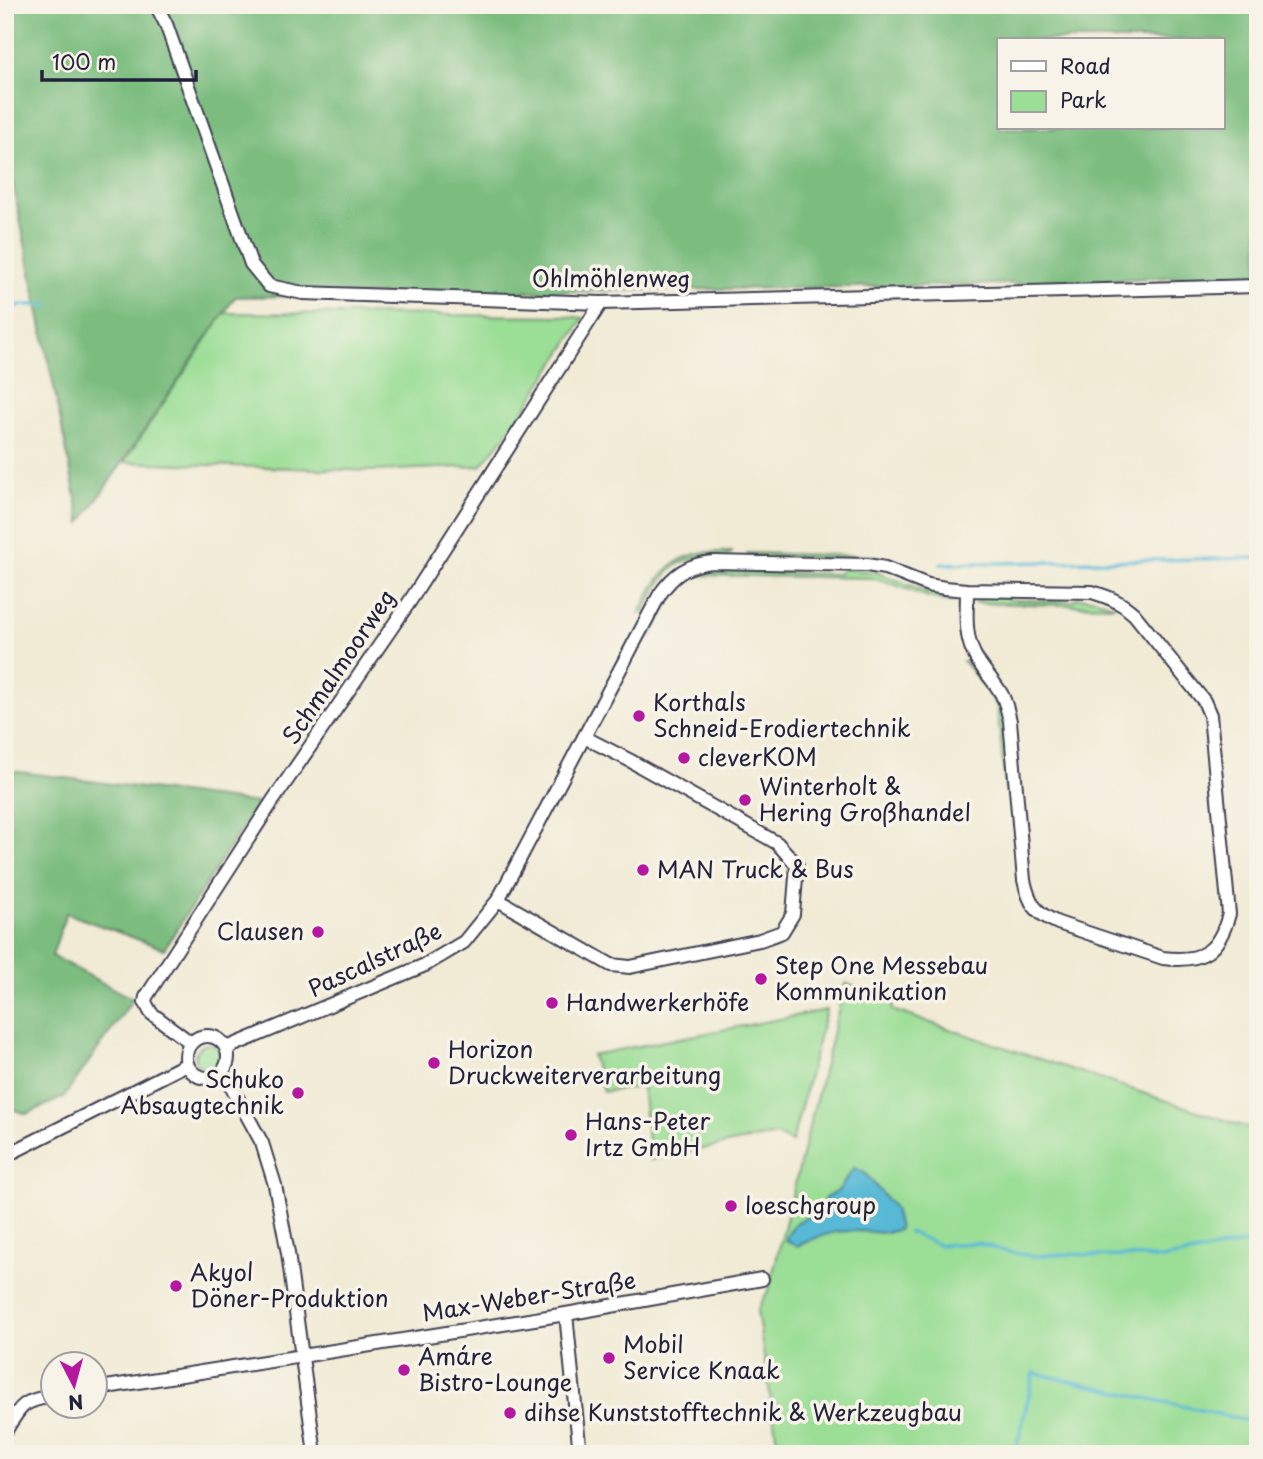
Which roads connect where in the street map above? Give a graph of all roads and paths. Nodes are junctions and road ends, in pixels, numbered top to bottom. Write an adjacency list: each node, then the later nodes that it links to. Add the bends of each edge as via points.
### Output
1 (156, 5): 3 (street, Ohlmöhlenweg, via 251,264 269,286 303,293)
2 (1258, 286): 3 (street, Ohlmöhlenweg)
3 (601, 303): 7 (street, Schmalmoorweg, via 410,601 146,997 151,1013)
4 (967, 590): 4 (street, Pascalstraße, via 1092,592 1110,597 1134,614 1204,701 1212,730 1229,914 1217,944 1205,953 1191,959 1163,958 1058,923 1035,909 1024,880 1010,720 1001,693 970,645); 5 (street, Pascalstraße, via 928,585 867,565 713,562 687,567 668,581 660,594)
5 (589, 740): 6 (street, Pascalstraße); 6 (street, via 777,842 797,865 793,914 782,932 760,940 629,967 611,965)
6 (498, 900): 8 (street, Pascalstraße, via 464,942 425,965)
7 (191, 1043): 8 (street, via 210,1035); 9 (street)
8 (228, 1048): 10 (street, via 229,1063)
9 (187, 1064): 10 (street, via 194,1075 209,1079); 11 (street)
10 (221, 1074): 14 (street, via 262,1143 272,1174)
11 (5, 1156)
12 (762, 1279): 13 (street, Max-Weber-Straße)
13 (566, 1314): 14 (street, Max-Weber-Straße); 19 (street)
14 (302, 1355): 15 (street, Max-Weber-Straße); 18 (street)
15 (108, 1387)
16 (38, 1399): 17 (street, via 25,1404)
17 (5, 1432)
18 (315, 1454)
19 (580, 1454)

